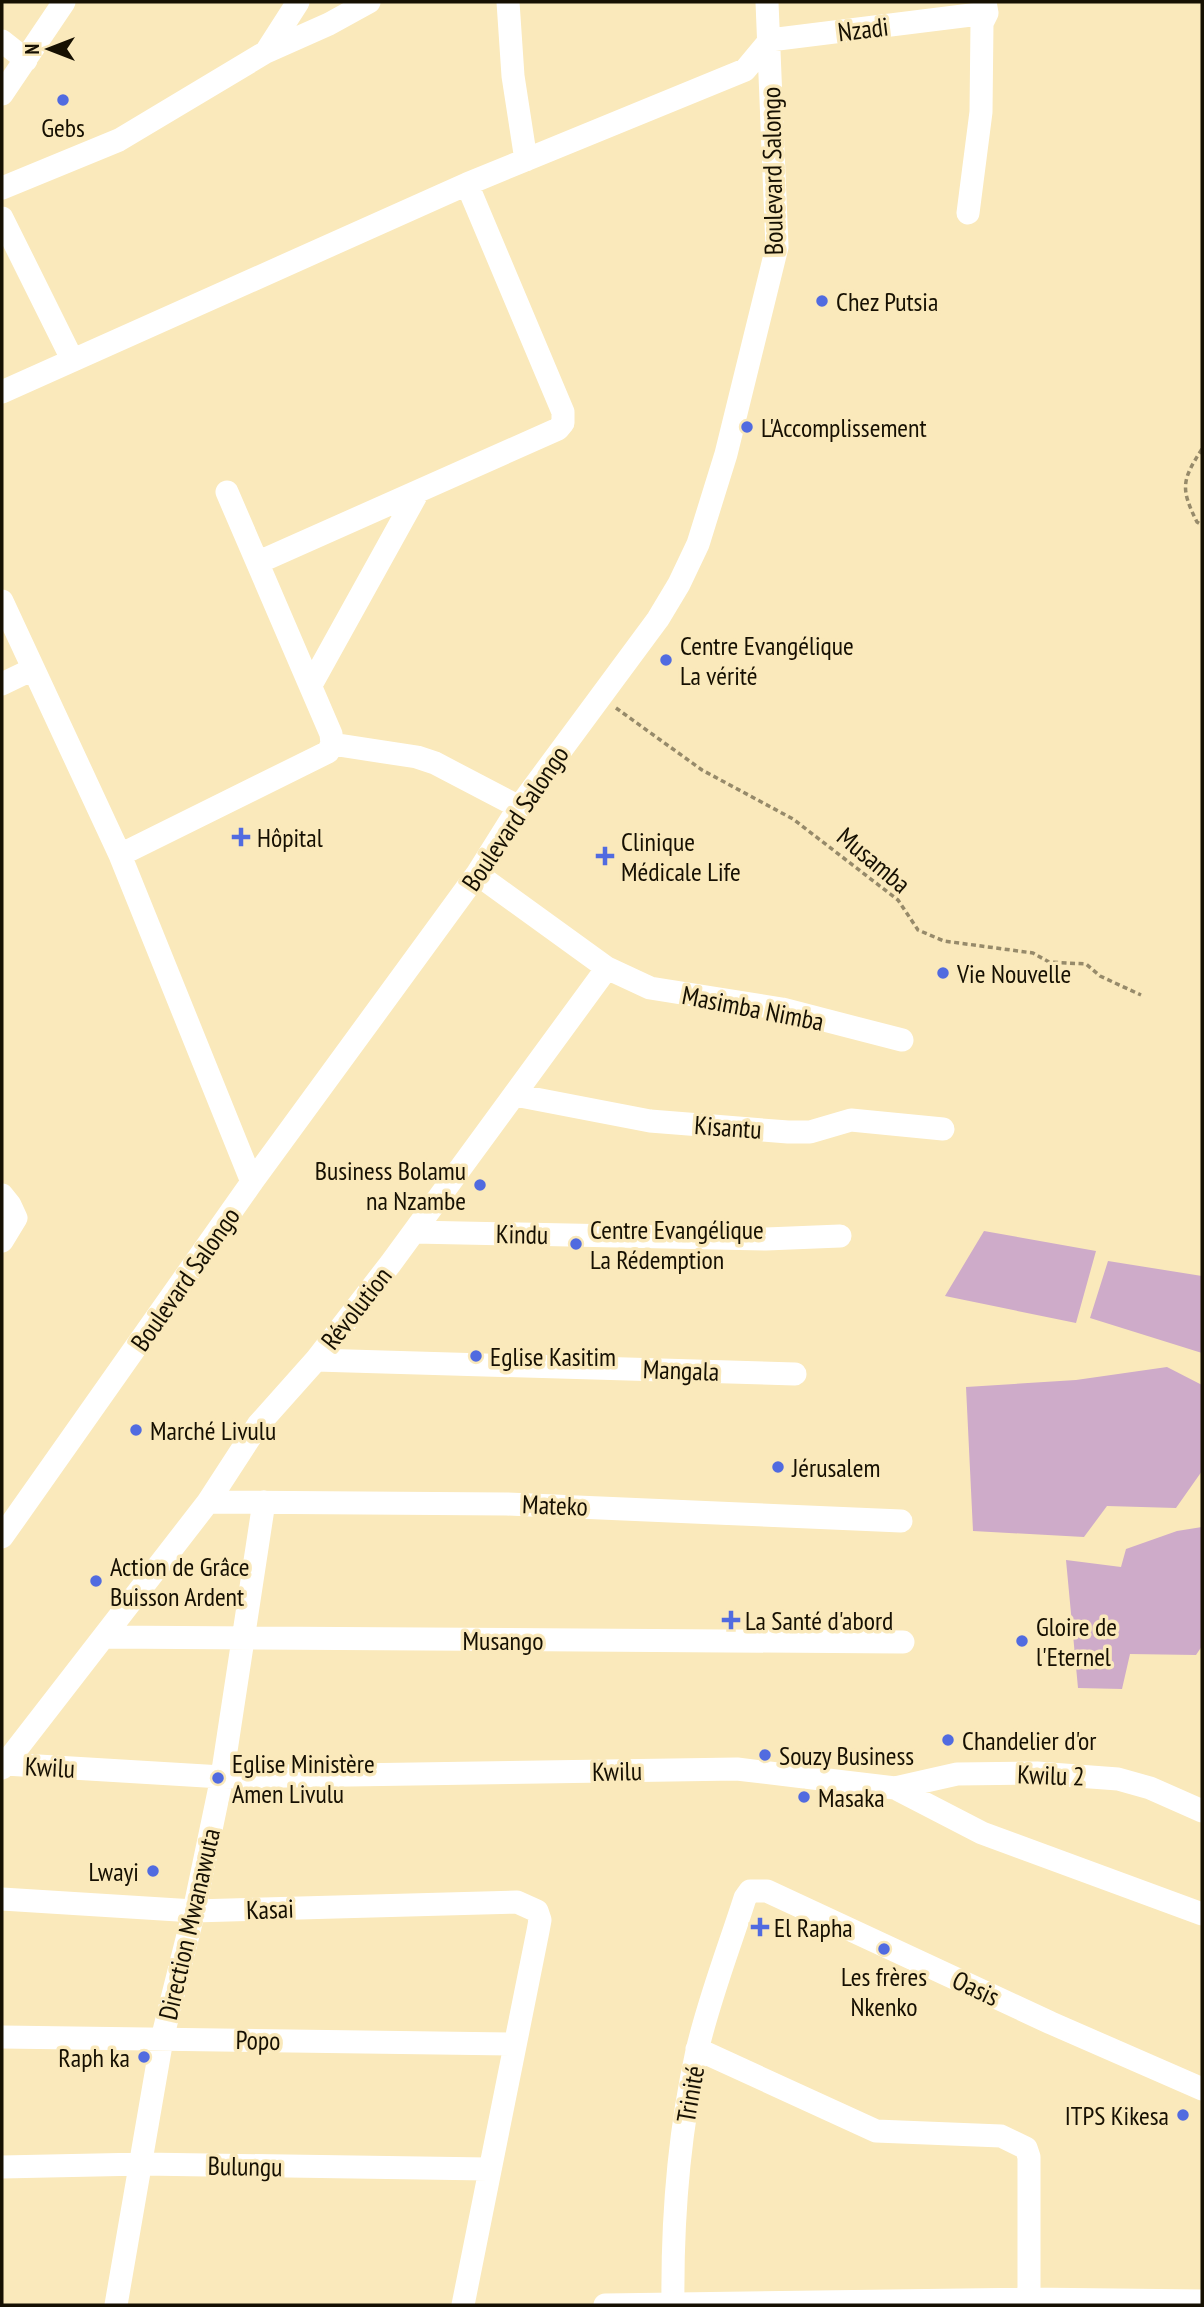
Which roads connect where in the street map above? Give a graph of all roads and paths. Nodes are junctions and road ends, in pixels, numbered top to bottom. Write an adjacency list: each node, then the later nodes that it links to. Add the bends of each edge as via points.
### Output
1 (64, 2): 10 (street)
2 (298, 2): 9 (street)
3 (369, 2): 9 (street)
4 (508, 2): 12 (street)
5 (767, 2): 7 (street, Boulevard Salongo)
6 (986, 8): 7 (street, Nzadi); 15 (street, via 981,112)
7 (770, 40): 12 (street, via 745,70); 28 (street, Boulevard Salongo, via 777,247 744,390 698,544 679,584)
8 (2, 41): 10 (street)
9 (267, 52): 14 (street, via 119,140)
10 (26, 60): 11 (street)
11 (2, 94)
12 (526, 160): 13 (street)
13 (467, 184): 17 (street); 21 (street, via 563,412 563,423)
14 (2, 188)
15 (968, 213)
16 (2, 218): 17 (street)
17 (72, 359): 18 (street)
18 (2, 392)
19 (1202, 449): 22 (path, via 1184,477 1186,501)
20 (227, 492): 23 (street)
21 (418, 492): 23 (street); 27 (street)
22 (1202, 524)
23 (260, 562): 27 (street)
24 (2, 601): 25 (street)
25 (32, 670): 26 (street); 31 (street)
26 (2, 684)
27 (311, 685): 29 (street)
28 (600, 696): 30 (street, Boulevard Salongo); 34 (path, Musamba, via 702,769 793,819 898,900 918,930 944,941 1033,953 1049,962 1086,964 1100,976)
29 (332, 744): 30 (street, via 435,763); 31 (street, via 328,752)
30 (519, 807): 32 (street, Boulevard Salongo)
31 (120, 855): 38 (street)
32 (477, 874): 33 (street); 38 (street, Boulevard Salongo)
33 (607, 968): 35 (street, Masimba Nimba, via 650,988 782,1009); 36 (street, Révolution)
34 (1141, 995)
35 (902, 1040)
36 (515, 1095): 37 (street, Kisantu, via 650,1121 788,1132 810,1132 851,1120); 40 (street, Révolution)
37 (943, 1129)
38 (252, 1182): 48 (street, Boulevard Salongo)
39 (2, 1195): 42 (street, via 16,1218)
40 (414, 1232): 41 (street, Kindu); 43 (street, Révolution)
41 (840, 1236)
42 (2, 1241)
43 (316, 1360): 44 (street, Mangala); 45 (street, Révolution, via 258,1425)
44 (794, 1374)
45 (208, 1502): 46 (street, Mateko); 49 (street, Révolution)
46 (264, 1502): 47 (street, Mateko, via 615,1507); 50 (street, Direction Mwanawuta)
47 (901, 1521)
48 (2, 1537)
49 (104, 1637): 50 (street, Musango); 52 (street, Révolution)
50 (243, 1639): 51 (street, Musango); 53 (street, Direction Mwanawuta)
51 (903, 1642)
52 (3, 1766): 53 (street, Kwilu)
53 (222, 1777): 54 (street, Kwilu, via 719,1769); 58 (street, Direction Mwanawuta)
54 (895, 1788): 55 (street, Kwilu 2, via 957,1774 1118,1779); 59 (street, Kwilu, via 982,1833)
55 (1202, 1811)
56 (750, 1891): 63 (street, Trinité); 64 (street, Oasis, via 767,1891)
57 (2, 1899): 58 (street, Kasai)
58 (194, 1911): 61 (street, Direction Mwanawuta); 62 (street, Kasai, via 517,1902 537,1911 540,1920)
59 (1202, 1914)
60 (2, 2036): 61 (street, Popo)
61 (162, 2039): 62 (street, Popo); 65 (street, Direction Mwanawuta)
62 (515, 2044): 67 (street)
63 (698, 2049): 69 (street, via 876,2131 1001,2136 1026,2148); 70 (street, Trinité, via 677,2192)
64 (1202, 2089)
65 (143, 2164): 66 (street, Bulungu); 67 (street, Bulungu); 71 (street, Direction Mwanawuta)
66 (2, 2167)
67 (488, 2169): 72 (street)
68 (1202, 2301): 69 (street)
69 (1029, 2302): 70 (street)
70 (673, 2304): 73 (street)
71 (116, 2305)
72 (463, 2305)
73 (605, 2305)

